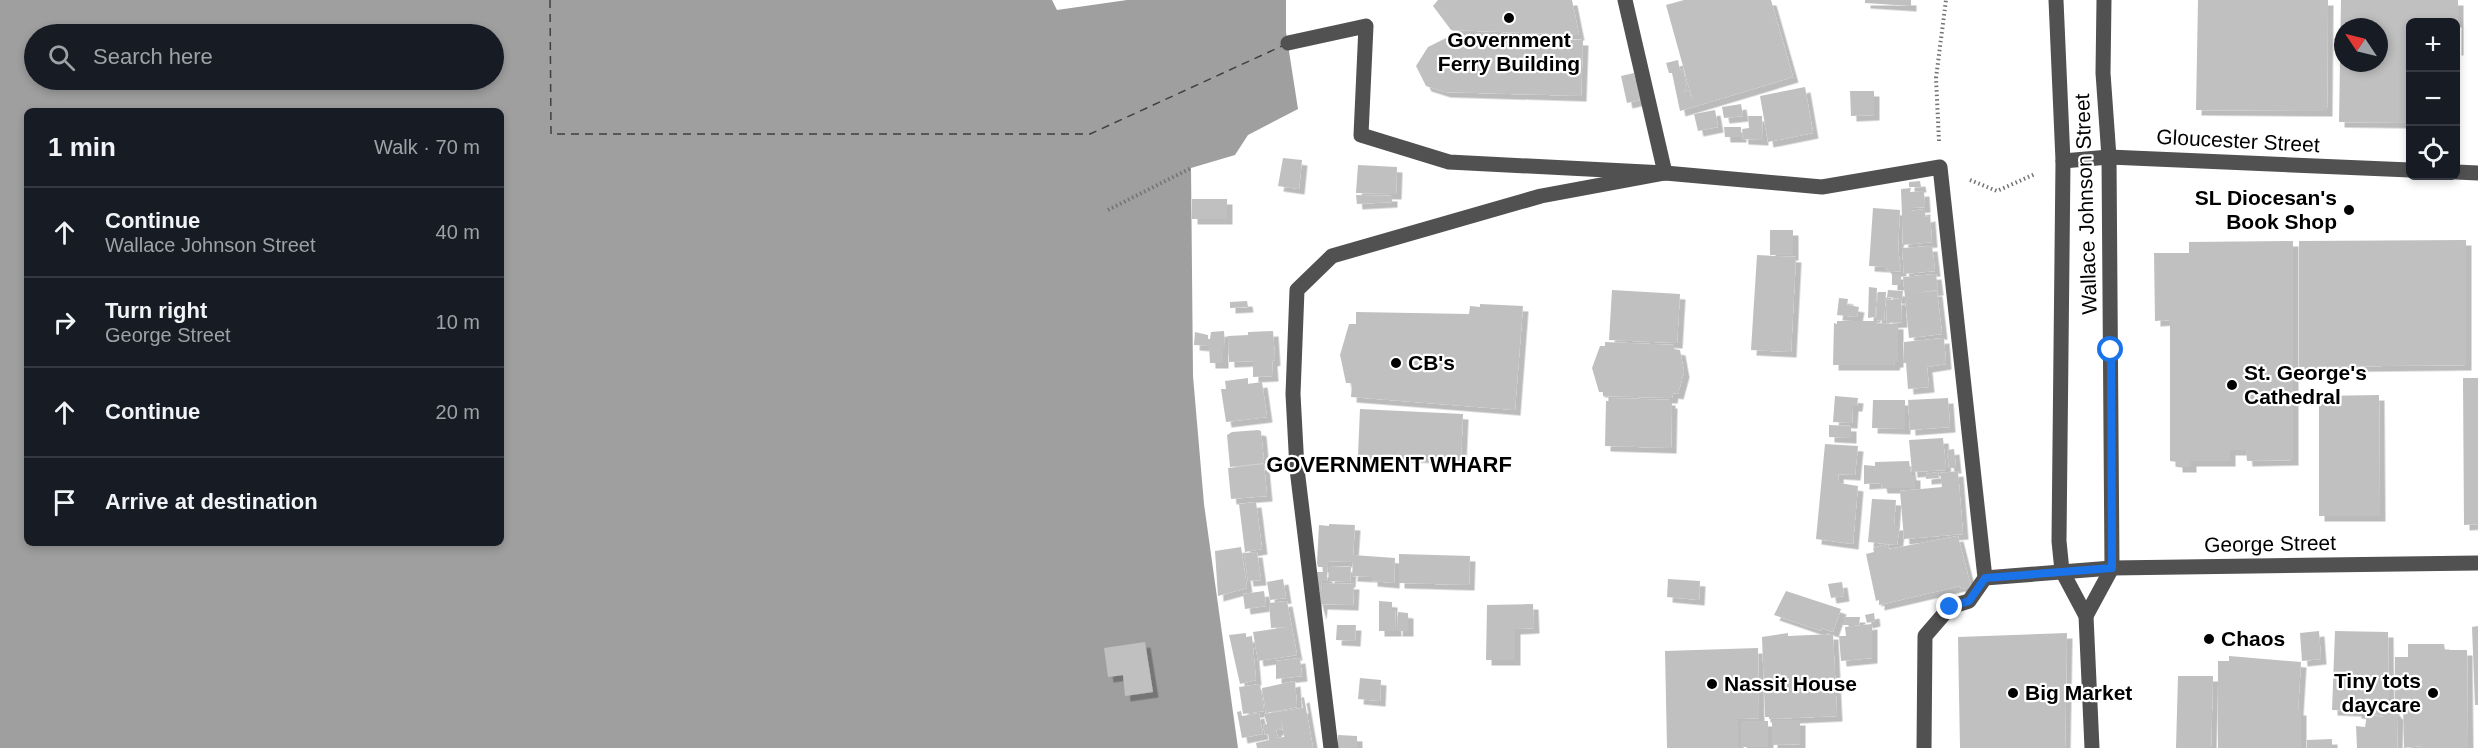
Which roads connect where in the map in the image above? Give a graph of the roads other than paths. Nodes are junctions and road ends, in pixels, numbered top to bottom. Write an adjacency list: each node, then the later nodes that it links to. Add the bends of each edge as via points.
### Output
1 (1625, 0): 9 (street)
2 (2056, 0): 6 (street, Wallace Johnson Street)
3 (2104, 0): 5 (street, Wallace Johnson Street, via 2103,73)
4 (1288, 43): 9 (street, via 1366,26 1361,135 1449,162)
5 (2109, 157): 6 (street, Gloucester Street); 7 (street, Gloucester Street); 12 (street, Wallace Johnson Street)
6 (2063, 161): 13 (street, Wallace Johnson Street, via 2059,530)
7 (2406, 170)
8 (2460, 172): 10 (street)
9 (1665, 173): 14 (street, via 1822,187 1940,167); 16 (street, via 1542,196 1332,256 1298,290 1293,394 1297,469)
10 (2478, 173)
11 (2478, 563): 12 (street, George Street)
12 (2112, 568): 13 (street, George Street); 15 (street, Wallace Johnson Street)
13 (2062, 571): 14 (street, George Street); 15 (street, Wallace Johnson Street)
14 (1985, 578): 17 (street, via 1969,601 1950,607 1925,636)
15 (2086, 616): 18 (street, Wallace Johnson Street)
16 (1331, 748)
17 (1924, 748)
18 (2092, 748)

